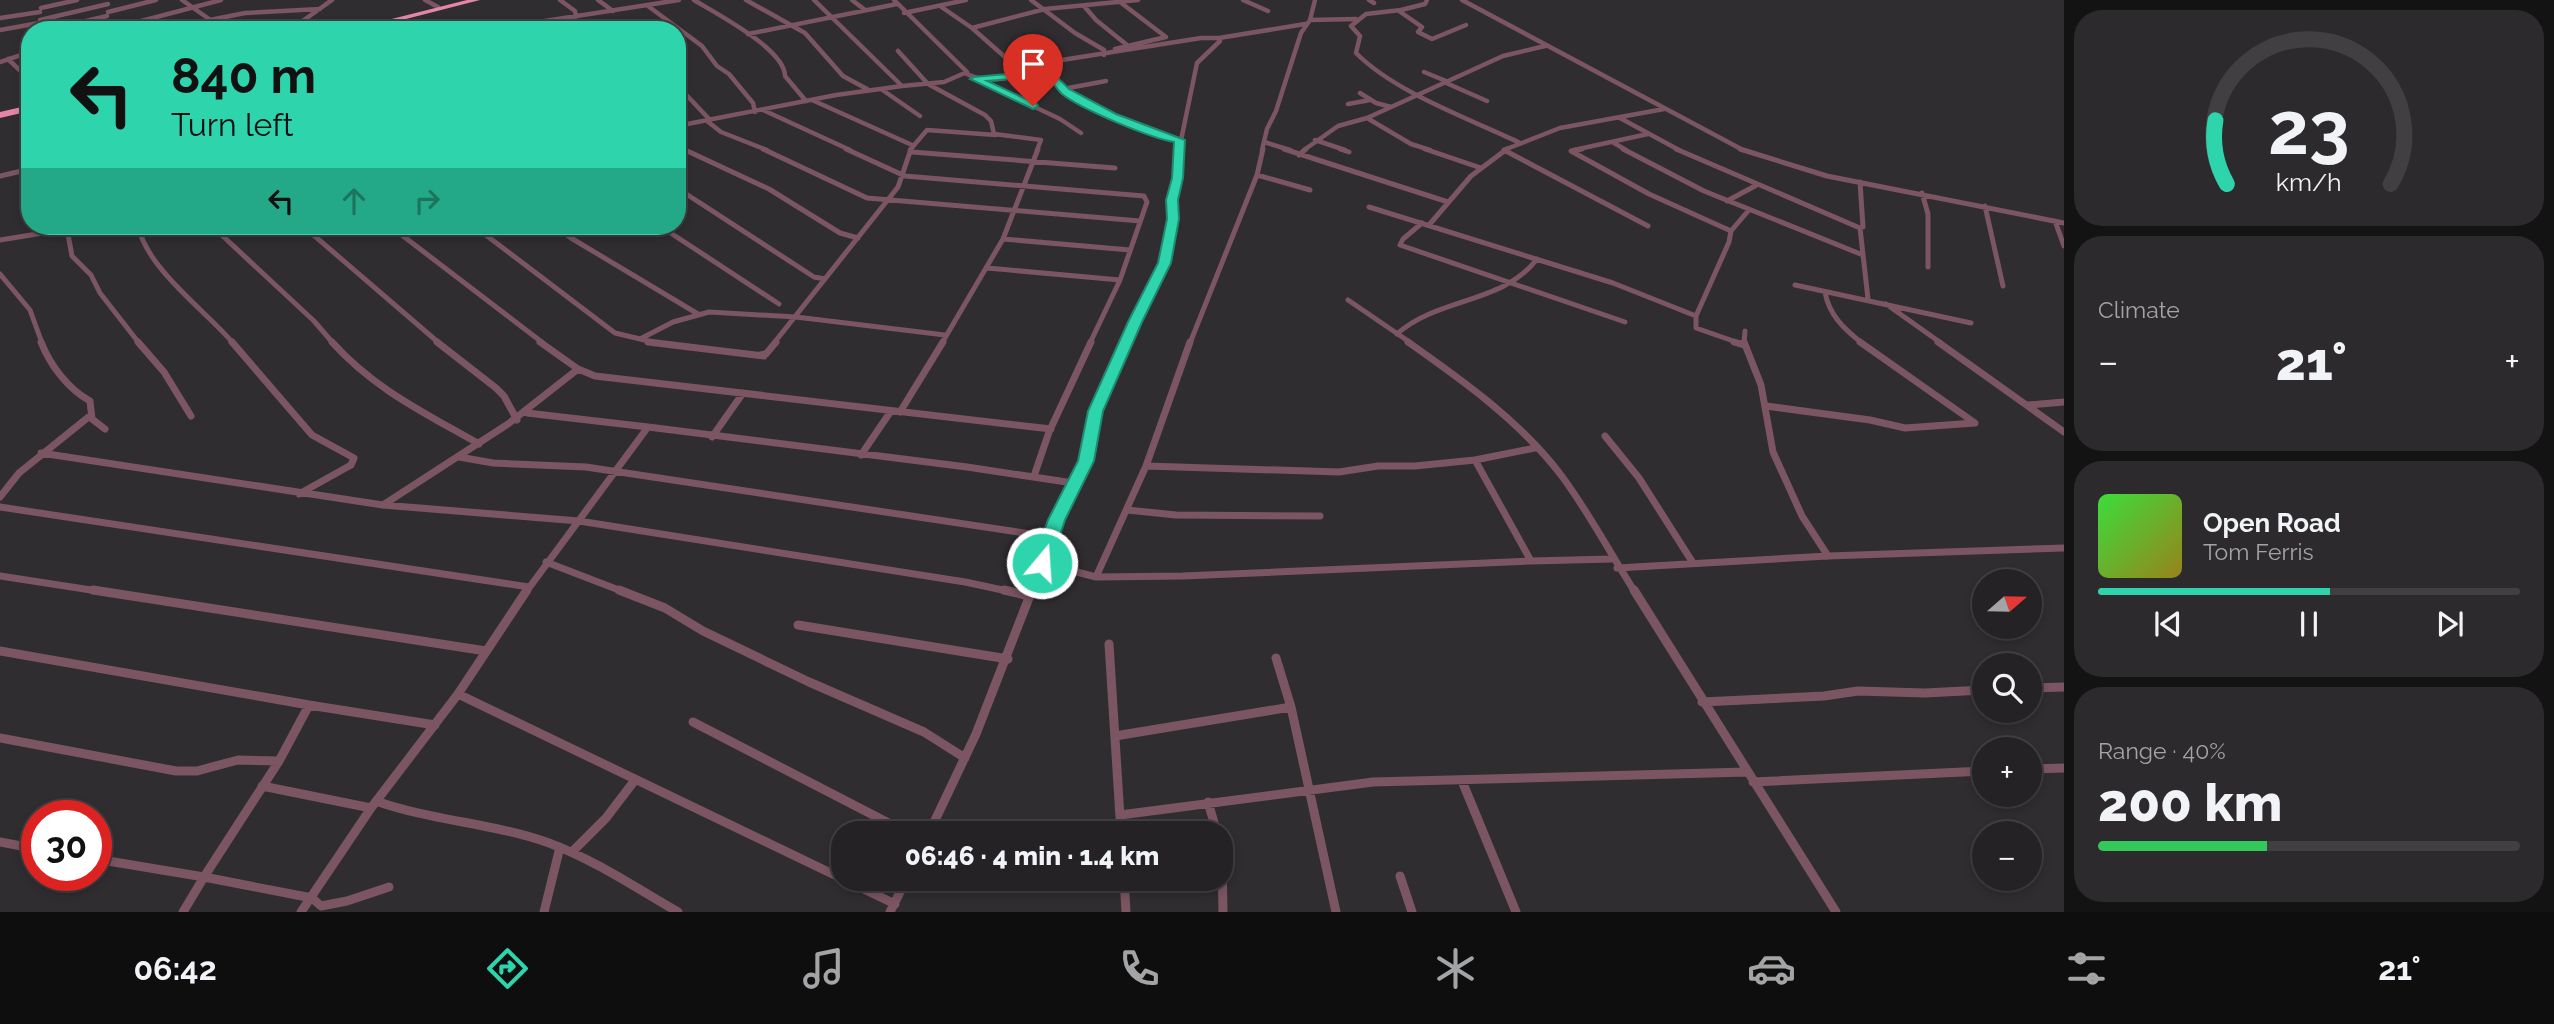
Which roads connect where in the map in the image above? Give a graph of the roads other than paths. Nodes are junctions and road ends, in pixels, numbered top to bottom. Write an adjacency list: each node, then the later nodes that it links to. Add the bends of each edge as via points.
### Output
1 (42, 0): 36 (street)
2 (77, 0): 36 (street)
3 (182, 0): 33 (street)
4 (221, 0): 33 (street)
5 (332, 0): 34 (street)
6 (425, 0): 32 (street)
7 (466, 0): 32 (highway)
8 (476, 0): 55 (highway)
9 (561, 0): 43 (street)
10 (598, 0): 38 (street)
11 (679, 0): 27 (street)
12 (694, 0): 65 (street)
13 (746, 0): 60 (street)
14 (814, 0): 45 (street)
15 (852, 0): 37 (street)
16 (965, 0): 24 (street)
17 (1031, 0): 35 (street)
18 (1138, 0): 25 (street)
19 (1243, 0): 39 (street)
20 (1315, 0): 58 (street)
21 (1427, 0): 40 (street)
22 (1462, 0): 70 (street)
23 (159, 1): 42 (street)
24 (953, 1): 30 (street)
25 (1119, 1): 31 (street); 67 (street, via 1166,37)
26 (108, 2): 42 (street); 49 (street)
27 (660, 2): 29 (street)
28 (895, 2): 37 (street); 41 (street)
29 (648, 6): 38 (street); 57 (street)
30 (940, 6): 41 (street); 62 (street)
31 (1084, 6): 35 (street); 69 (street)
32 (438, 7): 54 (highway)
33 (193, 8): 47 (street); 52 (street)
34 (320, 9): 47 (street); 53 (street)
35 (1045, 9): 62 (street); 72 (street)
36 (41, 10): 44 (street); 49 (street)
37 (865, 10): 45 (street)
38 (614, 11): 43 (street)
39 (1268, 11)
40 (1399, 11): 46 (street); 61 (street, via 1422,27 1420,35 1432,39)
41 (904, 13): 80 (street)
42 (108, 14): 50 (street); 51 (street)
43 (576, 16): 48 (street)
44 (0, 18)
45 (832, 18): 60 (street); 87 (street)
46 (1356, 19): 58 (street); 93 (street, via 1352,26 1360,36 1356,50 1360,58)
47 (210, 20)
48 (552, 20): 56 (street)
49 (39, 21)
50 (82, 21)
51 (108, 21)
52 (152, 21)
53 (302, 21)
54 (380, 21)
55 (389, 21)
56 (545, 21)
57 (669, 21)
58 (1308, 22): 66 (street); 116 (street)
59 (21, 25): 63 (street)
60 (790, 25): 65 (street); 88 (street, via 810,37)
61 (1466, 25)
62 (972, 27): 78 (street)
63 (0, 30)
64 (687, 34): 101 (street, via 731,75)
65 (748, 34): 94 (street, via 769,50 785,76)
66 (1219, 38): 72 (street); 114 (street, via 1197,64)
67 (1161, 40): 68 (street); 69 (street)
68 (1173, 42)
69 (1127, 45): 72 (street)
70 (1546, 46): 85 (street, via 1503,56); 99 (street)
71 (898, 51): 86 (street)
72 (1104, 53): 78 (street, via 1039,64)
73 (21, 56): 74 (street)
74 (10, 61): 75 (street); 77 (street)
75 (0, 64)
76 (1045, 66): 81 (street)
77 (21, 71)
78 (1028, 72): 81 (street); 83 (street)
79 (1424, 72): 85 (street)
80 (967, 74): 82 (street); 83 (street)
81 (1051, 74): 90 (street)
82 (957, 78): 83 (street); 86 (street)
83 (974, 79): 109 (street)
84 (1105, 80): 90 (street)
85 (1445, 81): 93 (street); 96 (street)
86 (928, 85): 87 (street); 111 (street, via 985,115)
87 (902, 86): 89 (street)
88 (855, 89): 89 (street); 94 (street)
89 (878, 89): 104 (street)
90 (1063, 89): 114 (street, via 1113,116)
91 (686, 92): 107 (street)
92 (1360, 93): 95 (street)
93 (1418, 94): 98 (street); 117 (street)
94 (809, 100): 100 (street); 119 (street)
95 (1371, 100): 97 (street); 98 (street)
96 (1487, 101)
97 (1348, 104)
98 (1391, 107): 105 (street)
99 (1665, 109): 106 (street); 131 (street, via 1766,159)
100 (763, 110): 101 (street); 129 (street)
101 (755, 111): 107 (street)
102 (0, 113): 103 (highway)
103 (21, 114)
104 (920, 116)
105 (1367, 118): 115 (street, via 1349,120); 126 (street, via 1411,144)
106 (1620, 118): 110 (street); 117 (street)
107 (709, 121): 108 (street); 137 (street, via 721,132 867,198)
108 (686, 125)
109 (1081, 133)
110 (1649, 134): 118 (street); 133 (street)
111 (997, 135): 112 (street); 119 (street, via 927,130)
112 (1038, 139): 113 (street); 124 (street)
113 (1048, 140)
114 (1180, 140): 216 (street, via 1165,263 1096,411 1086,461)
115 (1315, 140): 122 (street); 123 (street)
116 (1264, 142): 123 (street); 128 (street)
117 (1521, 143): 121 (street)
118 (1614, 143): 138 (street); 150 (street, via 1572,151 1649,194)
119 (912, 148): 124 (street); 129 (street)
120 (686, 150): 160 (street)
121 (1504, 150): 126 (street); 148 (street)
122 (1349, 152)
123 (1299, 155): 139 (street)
124 (1032, 160): 125 (street); 132 (street)
125 (1115, 168)
126 (1481, 168): 139 (street)
127 (21, 171): 130 (street)
128 (1257, 174): 134 (street); 213 (street, via 1200,314)
129 (902, 175): 132 (street); 137 (street)
130 (0, 176)
131 (1860, 182): 135 (street); 149 (street)
132 (1023, 184): 142 (street); 144 (street, via 1138,194 1147,202)
133 (1755, 186): 138 (street); 149 (street)
134 (1310, 190)
135 (1922, 193): 140 (street); 167 (street)
136 (686, 194): 170 (street, via 814,277)
137 (885, 200): 142 (street); 160 (street)
138 (1727, 201): 143 (street)
139 (1448, 202): 147 (street)
140 (1986, 206): 145 (street); 174 (street)
141 (1368, 207): 147 (street)
142 (1014, 210): 144 (street); 161 (street)
143 (1748, 211): 150 (street); 165 (street)
144 (1140, 222): 164 (street)
145 (2055, 222): 146 (street); 163 (street)
146 (2064, 223)
147 (1425, 224): 166 (street); 172 (street, via 1402,239 1401,245)
148 (1648, 226)
149 (1860, 228): 165 (street)
150 (1731, 230): 180 (street)
151 (30, 235): 162 (street)
152 (66, 235): 199 (street, via 72,256 164,372)
153 (140, 235): 217 (street, via 164,272 214,321 312,435 355,460)
154 (220, 235): 207 (street, via 314,321 354,367)
155 (313, 235): 200 (street, via 402,314 496,388)
156 (401, 235): 191 (street)
157 (486, 235): 187 (street, via 615,332)
158 (567, 235): 179 (street)
159 (673, 235): 181 (street)
160 (858, 238): 170 (street)
161 (1003, 239): 164 (street); 168 (street)
162 (0, 240)
163 (2064, 246)
164 (1130, 250): 171 (street)
165 (1863, 255): 176 (street)
166 (1537, 259): 172 (street, via 1532,269); 180 (street)
167 (1928, 267)
168 (988, 268): 171 (street); 186 (street)
169 (0, 274): 198 (street, via 30,310 47,358 76,394 90,401)
170 (825, 279): 181 (street)
171 (1120, 280): 203 (street)
172 (1511, 283): 182 (street); 185 (street, via 1429,314)
173 (1795, 285): 175 (street)
174 (2003, 286)
175 (1825, 292): 176 (street); 195 (street, via 1829,309 1847,329 1975,423 1905,428)
176 (1868, 299): 178 (street)
177 (1348, 300): 185 (street)
178 (1886, 304): 183 (street); 194 (street)
179 (698, 314): 181 (street); 187 (street)
180 (1696, 316): 188 (street, via 1696,328)
181 (796, 317): 186 (street); 189 (street, via 766,354)
182 (1625, 322)
183 (1970, 323)
184 (1745, 331): 188 (street)
185 (1397, 334): 208 (street)
186 (945, 335): 196 (street)
187 (642, 338): 189 (street)
188 (1744, 345): 195 (street)
189 (760, 355): 190 (street)
190 (768, 356)
191 (578, 369): 192 (street, via 596,376); 197 (street)
192 (743, 393): 196 (street); 206 (street)
193 (2064, 402): 194 (street)
194 (2027, 405): 204 (street)
195 (1766, 406): 226 (street, via 1773,452 1802,516)
196 (895, 411): 203 (street); 210 (street)
197 (527, 413): 200 (street); 201 (street)
198 (91, 415): 202 (street); 209 (street)
199 (191, 416)
200 (517, 420): 207 (street)
201 (648, 427): 206 (street); 214 (street)
202 (104, 429)
203 (1051, 429): 215 (street)
204 (2064, 432)
205 (1605, 436): 231 (street, via 1639,478)
206 (712, 437): 210 (street)
207 (480, 444): 211 (street)
208 (1535, 448): 212 (street); 227 (street, via 1561,475)
209 (41, 453): 217 (street); 218 (street)
210 (861, 455): 215 (street)
211 (459, 457): 214 (street); 219 (street)
212 (1475, 460): 213 (street, via 1339,472); 228 (street)
213 (1146, 467): 221 (street)
214 (616, 472): 223 (street); 224 (street)
215 (1034, 476): 216 (street)
216 (1073, 483): 224 (street)
217 (299, 494): 219 (street)
218 (0, 497)
219 (383, 505): 223 (street)
220 (0, 507): 235 (street)
221 (1127, 510): 222 (street); 234 (street)
222 (1320, 516)
223 (579, 521): 229 (street); 236 (street)
224 (1051, 537): 230 (street)
225 (2064, 548): 226 (street)
226 (1828, 556): 231 (street)
227 (1612, 559): 228 (street); 232 (street)
228 (1531, 561): 234 (street)
229 (546, 562): 235 (street); 254 (street, via 665,608 808,682 924,732)
230 (1042, 563): 234 (street); 236 (street)
231 (1693, 563): 232 (street)
232 (1618, 568): 247 (street)
233 (0, 576): 239 (street)
234 (1096, 577)
235 (529, 587): 239 (street)
236 (1030, 596): 242 (street)
237 (798, 625): 242 (street)
238 (1109, 645): 252 (street)
239 (486, 650): 246 (street)
240 (0, 651): 248 (street)
241 (1276, 658): 249 (street)
242 (1008, 659): 254 (street)
243 (2064, 687): 244 (street)
244 (2042, 688)
245 (1972, 691): 247 (street, via 1858,691)
246 (458, 694): 251 (street); 260 (street)
247 (1702, 702): 258 (street)
248 (309, 705): 251 (street); 255 (street)
249 (1291, 707): 252 (street); 264 (street)
250 (692, 722): 268 (street)
251 (435, 725): 266 (street)
252 (1115, 736): 267 (street)
253 (0, 738): 255 (street, via 176,771 197,771 237,760)
254 (965, 758): 269 (street)
255 (279, 761): 263 (street)
256 (2064, 768): 257 (street)
257 (2042, 769)
258 (1746, 772): 261 (street); 262 (street)
259 (1972, 772): 262 (street)
260 (635, 780): 275 (street); 284 (street)
261 (1462, 781): 264 (street, via 1373,782); 293 (street)
262 (1753, 782): 294 (street)
263 (262, 786): 266 (street); 278 (street)
264 (1308, 790): 265 (street); 291 (street)
265 (1208, 802): 267 (street); 271 (street)
266 (373, 805): 274 (street, via 530,837); 283 (street)
267 (1120, 815): 270 (street)
268 (885, 821)
269 (935, 821)
270 (1120, 821)
271 (1214, 821)
272 (0, 842): 273 (street)
273 (21, 846)
274 (559, 848): 275 (street); 287 (street)
275 (572, 852): 288 (street)
276 (112, 862): 278 (street)
277 (1400, 876): 292 (street)
278 (204, 877): 283 (street); 285 (street)
279 (389, 887): 283 (street, via 331,905 321,906)
280 (900, 891): 284 (street)
281 (1125, 891): 289 (street)
282 (1223, 891): 290 (street)
283 (312, 898): 286 (street)
284 (892, 908)
285 (183, 912)
286 (301, 912)
287 (544, 912)
288 (678, 912)
289 (1126, 912)
290 (1223, 912)
291 (1336, 912)
292 (1412, 912)
293 (1516, 912)
294 (1836, 912)

